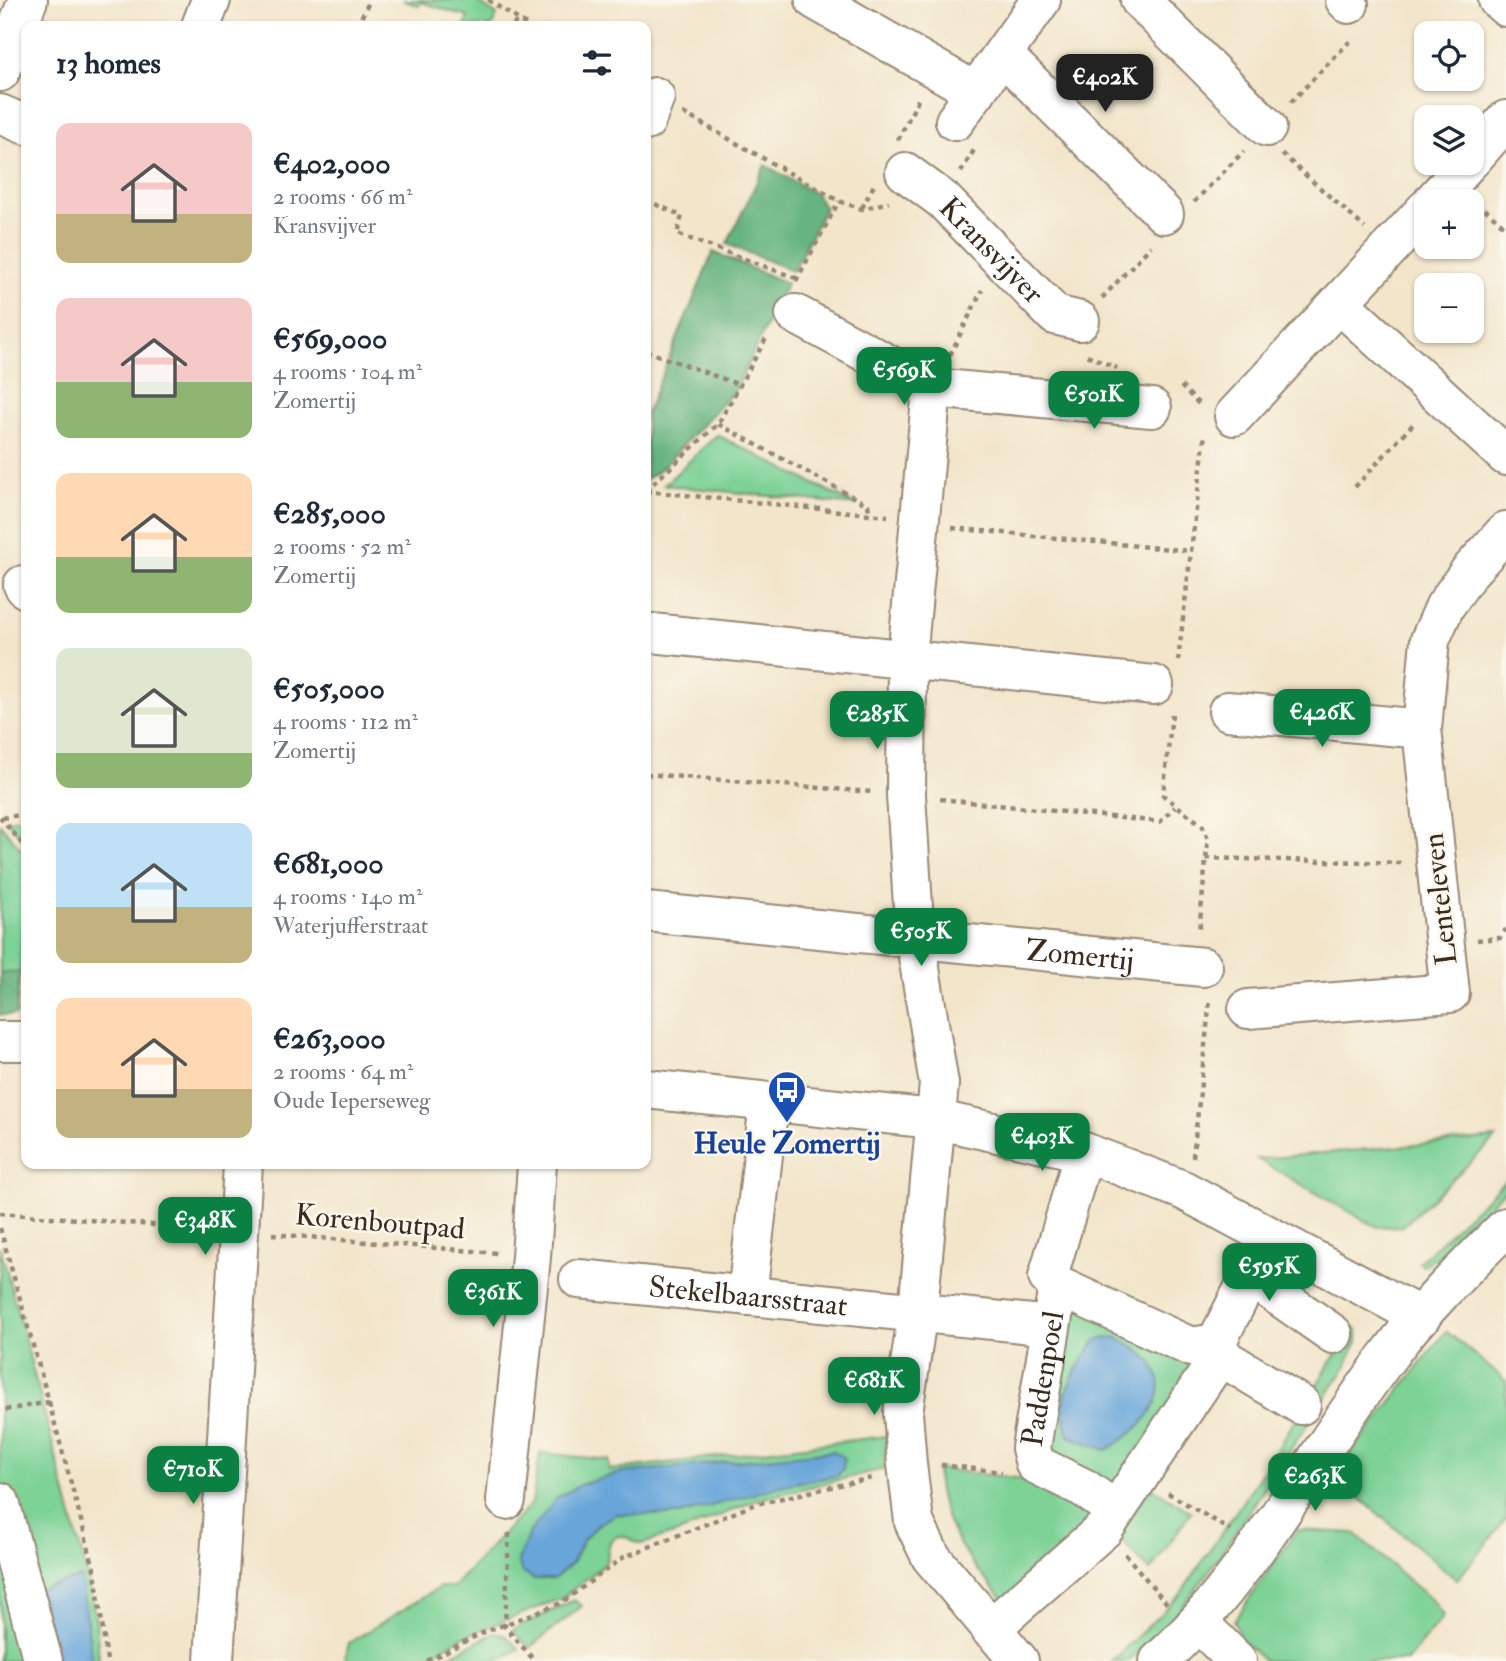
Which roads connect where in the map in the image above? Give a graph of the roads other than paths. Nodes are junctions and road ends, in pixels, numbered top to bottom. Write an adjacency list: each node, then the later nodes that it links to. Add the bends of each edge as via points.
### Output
1 (28, 0): 10 (street)
2 (211, 0): 8 (street)
3 (815, 0): 9 (street, via 965,106)
4 (1041, 0): 9 (street)
5 (1140, 0): 14 (street)
6 (1498, 0): 7 (street)
7 (1506, 7)
8 (203, 21)
9 (1004, 56): 19 (street)
10 (0, 72)
11 (0, 114): 13 (street)
12 (1506, 120): 15 (street)
13 (21, 123)
14 (1263, 131)
15 (1484, 145)
16 (905, 172): 23 (street, Kransvijver, via 943,200 1055,315)
17 (1457, 175): 18 (street)
18 (1444, 189)
19 (1170, 220)
20 (1414, 222): 22 (street)
21 (789, 302): 24 (street)
22 (1339, 303): 26 (street); 27 (street)
23 (1080, 321)
24 (932, 388): 25 (street); 30 (street)
25 (1152, 408)
26 (1220, 418)
27 (1506, 456)
28 (1506, 531): 33 (street, Lenteleven, via 1445,606 1430,640)
29 (652, 633): 30 (street)
30 (907, 659): 31 (street); 35 (street, via 906,795)
31 (1164, 687)
32 (1228, 710): 33 (street)
33 (1422, 729): 37 (street, Lenteleven, via 1450,993)
34 (651, 912): 35 (street, Zomertij)
35 (915, 938): 36 (street, Zomertij); 40 (street, via 939,1084)
36 (1200, 955)
37 (1248, 1009)
38 (651, 1090): 39 (street)
39 (769, 1102): 40 (street); 49 (street)
40 (934, 1119): 41 (street); 50 (street)
41 (1084, 1152): 45 (street, via 1183,1190); 48 (street, Paddenpoel, via 1048,1277)
42 (242, 1169): 62 (street)
43 (537, 1169): 56 (street)
44 (1506, 1227): 51 (street)
45 (1270, 1237): 46 (street); 51 (street)
46 (1250, 1276): 53 (street); 54 (street)
47 (579, 1279): 49 (street, Stekelbaarsstraat)
48 (1058, 1286): 54 (street, Paddenpoel, via 1191,1347); 58 (street, Paddenpoel, via 1031,1448 1035,1464 1084,1488)
49 (747, 1296): 50 (street, Stekelbaarsstraat)
50 (918, 1310): 52 (street, Stekelbaarsstraat); 60 (street, via 903,1413 914,1522 931,1557)
51 (1421, 1317): 59 (street, via 1386,1358 1221,1598)
52 (1032, 1324)
53 (1333, 1334)
54 (1216, 1343): 55 (street, via 1225,1359); 58 (street, via 1209,1371)
55 (1301, 1405)
56 (506, 1500)
57 (0, 1502): 61 (street)
58 (1110, 1520): 60 (street)
59 (1195, 1628): 64 (street); 65 (street)
60 (990, 1629): 63 (street)
61 (43, 1661)
62 (214, 1661)
63 (1019, 1661)
64 (1159, 1661)
65 (1237, 1661)

